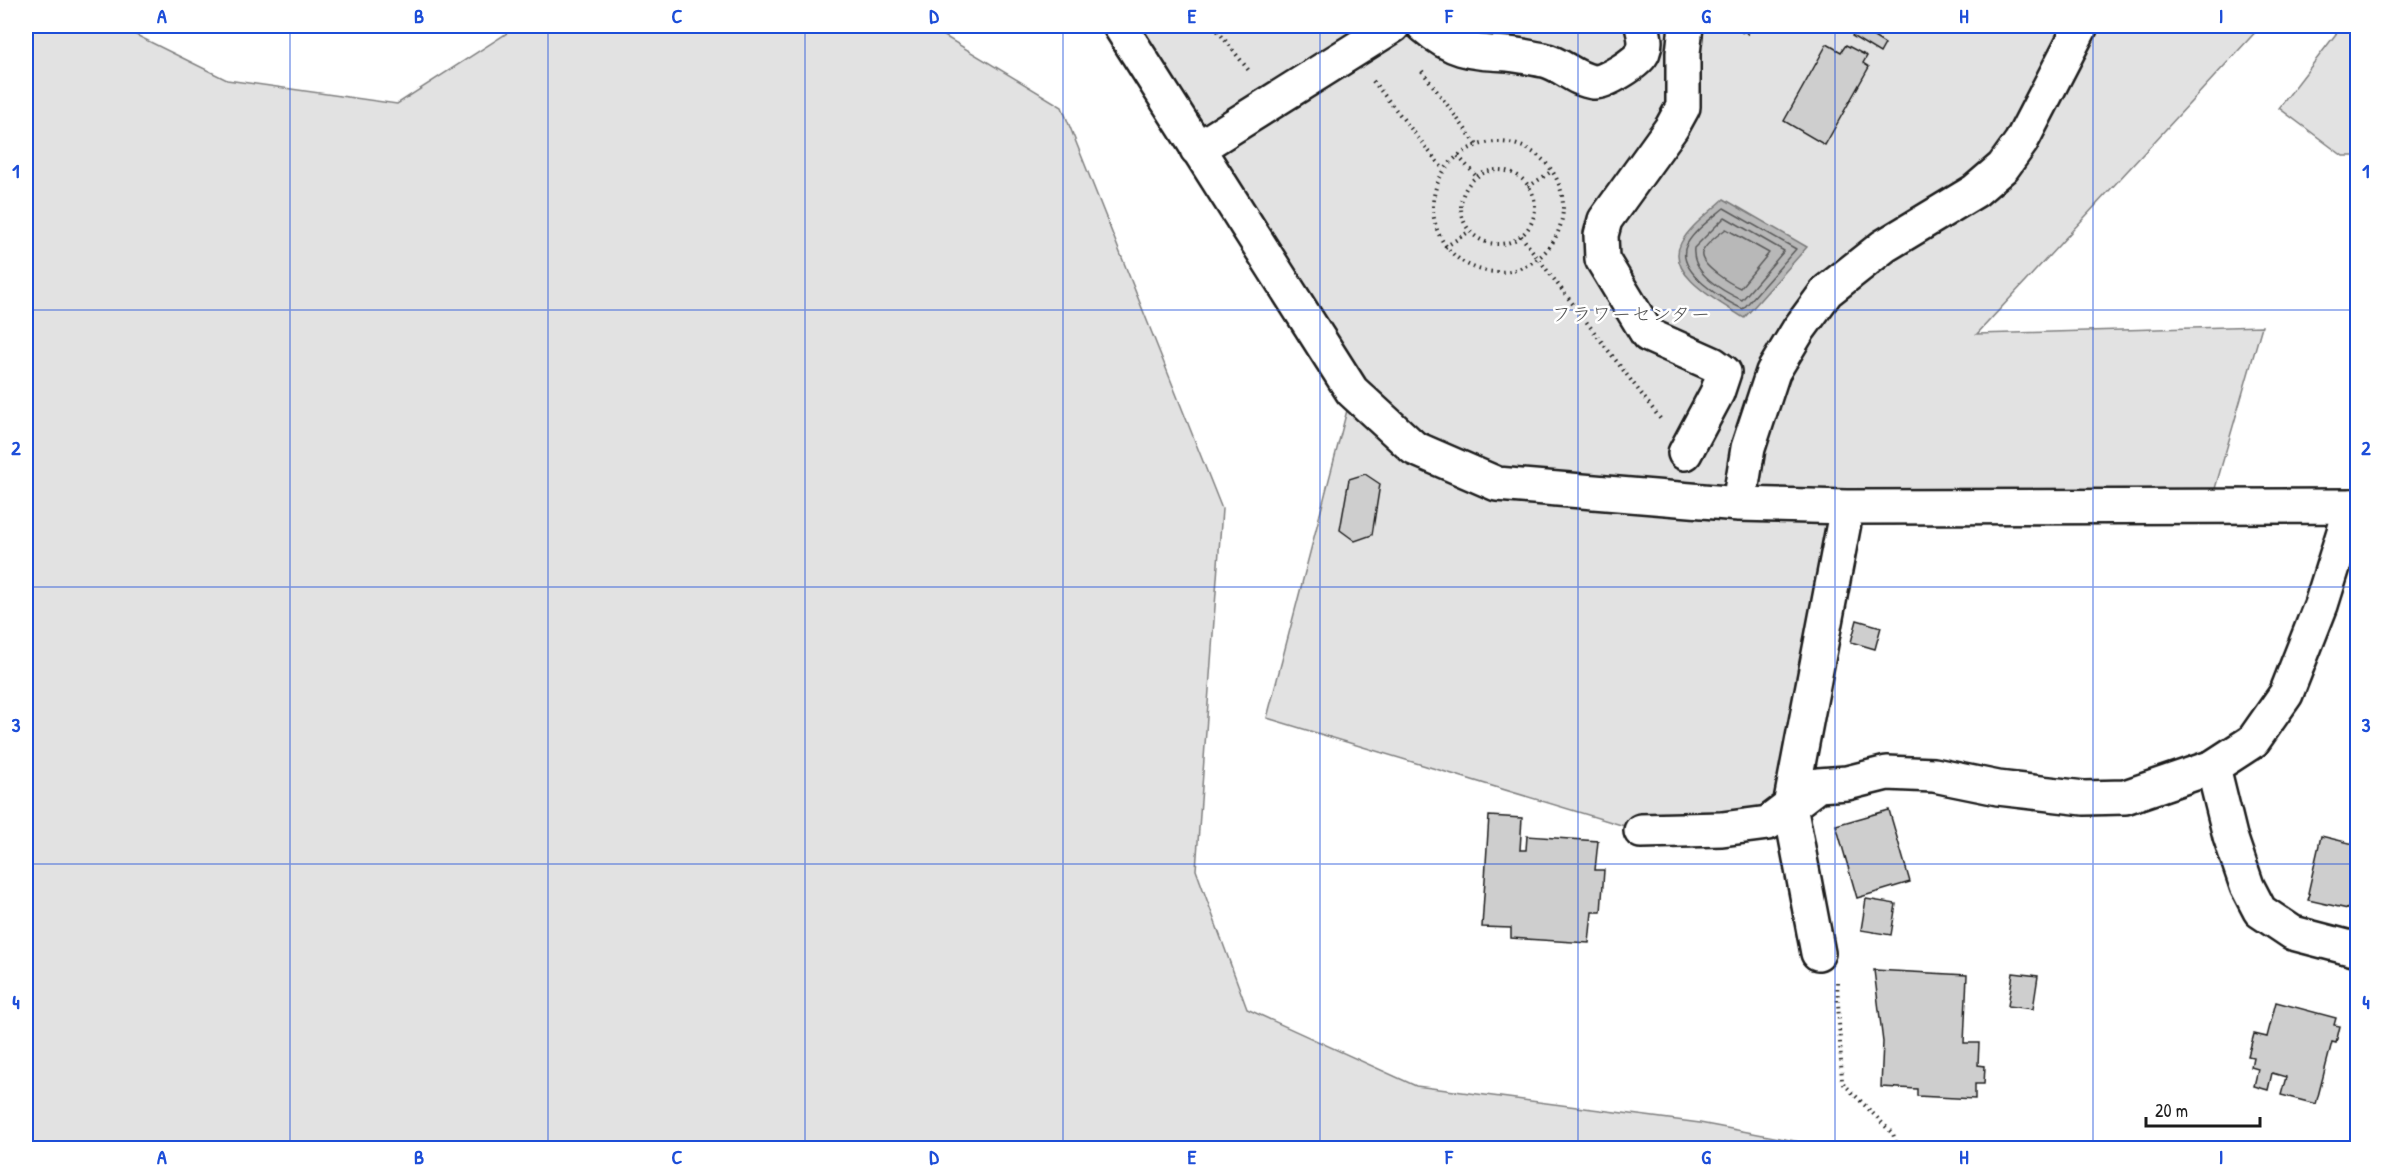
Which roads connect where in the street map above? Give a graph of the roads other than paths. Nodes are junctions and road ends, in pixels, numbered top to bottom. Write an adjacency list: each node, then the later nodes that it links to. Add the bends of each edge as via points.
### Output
1 (1120, 26): 7 (street)
2 (1424, 26): 3 (street, via 1460,49 1550,62 1595,82 1614,76 1642,55 1646,42)
3 (1642, 26)
4 (1686, 26): 8 (street, via 1683,107 1605,220 1601,235 1602,260 1648,336 1724,372)
5 (2081, 26): 9 (street, via 2021,142 2003,167 1967,196 1884,246 1827,291 1799,329 1773,372 1748,448)
6 (1391, 27): 7 (street)
7 (1197, 149): 9 (street, via 1352,391 1414,448 1497,484)
8 (1685, 453)
9 (1739, 504): 11 (street)
10 (2355, 506): 11 (street); 12 (street, via 2286,694 2253,741)
11 (1847, 507): 13 (street)
12 (2213, 767): 13 (street, via 2125,797 2094,798 1998,788 1934,775 1887,773 1818,785); 15 (street, via 2230,836 2260,912 2294,933)
13 (1790, 806): 14 (street, via 1768,823 1722,829); 16 (street)
14 (1641, 831)
15 (2358, 950)
16 (1818, 953)

